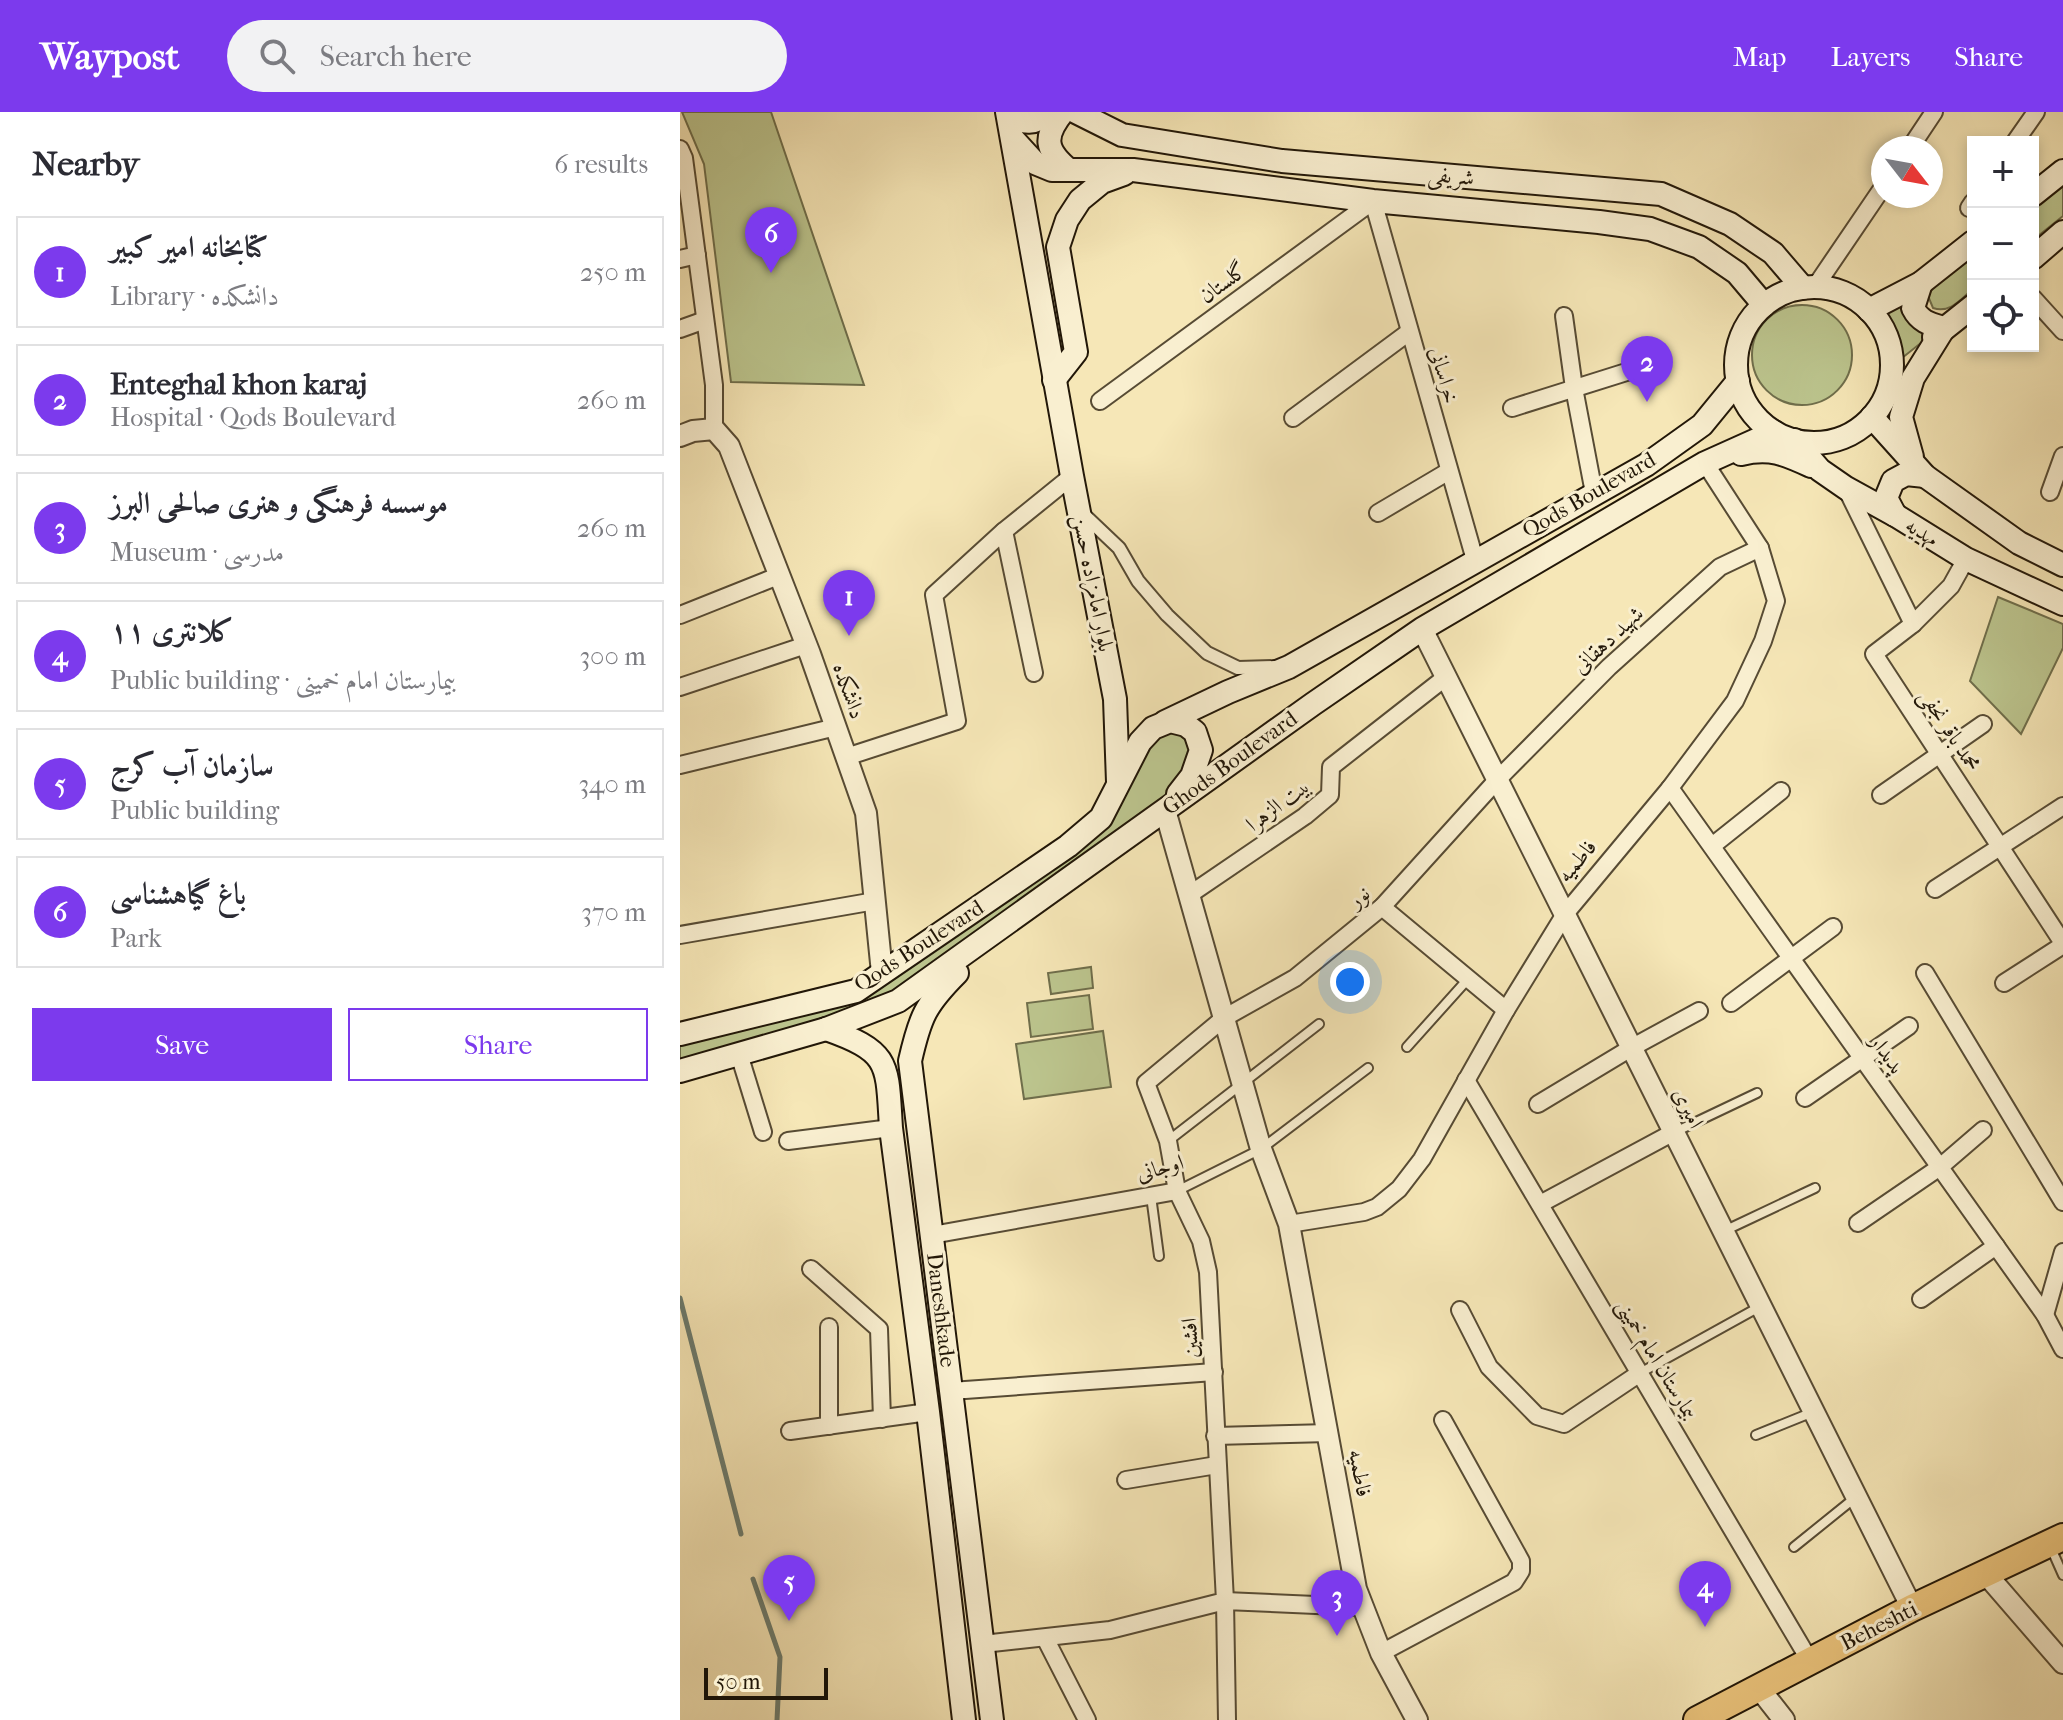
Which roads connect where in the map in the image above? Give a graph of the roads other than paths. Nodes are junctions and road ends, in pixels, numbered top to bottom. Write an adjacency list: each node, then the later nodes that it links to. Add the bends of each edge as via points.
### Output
1 (1009, 112): 2 (main road, via 1024,122 1035,122); 8 (main road, بلوار امامزاده حسن)
2 (1049, 112)
3 (1934, 112): 6 (street)
4 (2036, 112): 7 (street)
5 (1078, 113): 10 (main road, via 1051,130 1054,157); 22 (main road, شریفی, via 1122,135 1282,161 1661,194 1730,224 1773,253)
6 (1918, 136)
7 (2019, 136)
8 (1013, 139): 10 (main road, شریفی, via 1035,163); 35 (main road, بلوار امامزاده حسن)
9 (680, 149): 19 (street)
10 (1069, 170): 11 (main road, شریفی)
11 (1133, 170): 14 (main road, شریفی); 35 (main road, via 1102,182 1067,220 1058,247 1076,352)
12 (2063, 171): 13 (main road)
13 (2039, 190)
14 (1373, 201): 23 (main road, شریفی, via 1650,229 1699,247 1737,273); 32 (street, خراسانی); 38 (street, گلستان)
15 (1871, 203): 22 (street)
16 (2063, 232): 18 (main road)
17 (1967, 247): 21 (main road)
18 (2039, 253)
19 (697, 255): 20 (street); 28 (street)
20 (680, 259)
21 (1921, 283): 25 (main road); 29 (main road, via 1913,308 1917,316)
22 (1809, 287): 23 (main road); 25 (main road, via 1844,293)
23 (1764, 305): 36 (main road, via 1740,339)
24 (2039, 305): 31 (street)
25 (1869, 310): 34 (main road, via 1891,351)
26 (1967, 311): 29 (main road)
27 (1564, 316): 37 (street)
28 (705, 320): 30 (street); 42 (street)
29 (1944, 328): 34 (main road); 49 (main road, via 1913,378 1901,417)
30 (680, 329)
31 (2063, 331)
32 (1409, 332): 41 (street); 48 (street, خراسانی)
33 (1636, 369): 37 (street)
34 (1891, 375): 40 (main road)
35 (1054, 380): 50 (main road, بلوار امامزاده حسن)
36 (1738, 381): 44 (main road, via 1757,419); 53 (main road, Qods Boulevard, via 1702,425 1646,465)
37 (1574, 388): 39 (street); 53 (street)
38 (1100, 401)
39 (1512, 408)
40 (1872, 417): 44 (main road, via 1836,440 1815,443); 49 (main road)
41 (1293, 418)
42 (714, 429): 43 (street); 62 (street, دانشکده, via 729,446)
43 (680, 436)
44 (1784, 436): 46 (main road, Ghods Boulevard); 47 (main road, مهدیه)
45 (2063, 456): 52 (street)
46 (1705, 463): 47 (main road, via 1760,450 1783,453); 58 (street, فاطمیه); 66 (main road, Ghods Boulevard)
47 (1820, 470): 51 (main road, مهدیه)
48 (1449, 471): 55 (street); 60 (street, خراسانی)
49 (1920, 471): 56 (main road, via 1893,481 1886,498); 61 (main road, via 2019,543)
50 (1072, 476): 54 (main road, بلوار امامزاده حسن); 57 (street)
51 (1846, 488): 56 (main road, مهدیه); 65 (street)
52 (2050, 492)
53 (1594, 493): 60 (main road, Qods Boulevard)
54 (1079, 510): 68 (street, via 1119,548 1138,581 1207,653 1238,668); 79 (main road, بلوار امامزاده حسن, via 1115,699)
55 (1378, 513)
56 (1895, 515): 59 (main road, مهدیه)
57 (1004, 531): 69 (street); 76 (street, via 934,595 957,721)
58 (1760, 548): 78 (street, شهید دهقانی, via 1720,567 1609,667); 80 (street, فاطمیه, via 1776,601 1763,641 1735,701)
59 (1966, 559): 63 (main road, مهدیه); 65 (street, محمد باقر نجفی, via 1951,586)
60 (1475, 560): 68 (main road, Qods Boulevard)
61 (2063, 565)
62 (778, 576): 64 (street); 67 (street, دانشکده)
63 (2063, 604)
64 (680, 615)
65 (1913, 624): 75 (street, محمد باقر نجفی, via 1874,654)
66 (1422, 629): 70 (street, امیری); 84 (main road, Ghods Boulevard)
67 (806, 645): 71 (street); 74 (street, دانشکده)
68 (1289, 667): 73 (main road, Qods Boulevard)
69 (1034, 673)
70 (1446, 677): 78 (street, امیری); 88 (street, بیت الزهرا, via 1331,767 1330,795)
71 (680, 687)
72 (1983, 724): 75 (street)
73 (1158, 725): 79 (main road, Qods Boulevard, via 1140,742); 84 (main road, via 1170,721 1190,727 1201,750 1192,776)
74 (836, 727): 76 (street, دانشکده); 77 (street)
75 (1939, 754): 82 (street); 86 (street, محمد باقر نجفی)
76 (846, 757): 89 (street, دانشکده, via 866,813)
77 (680, 765)
78 (1497, 780): 90 (street, نور); 91 (street, امیری)
79 (1119, 787): 97 (main road, Qods Boulevard, via 1101,818 1068,846)
80 (1670, 788): 85 (street, پدیدار); 91 (street, فاطمیه)
81 (1781, 791): 85 (street)
82 (1881, 795)
83 (2063, 806): 86 (street)
84 (1165, 810): 88 (street, فاطمیه); 93 (main road, Ghods Boulevard)
85 (1712, 846): 96 (street, پدیدار)
86 (2000, 847): 87 (street); 95 (street, محمد باقر نجفی)
87 (1935, 889)
88 (1189, 895): 104 (street, فاطمیه)
89 (875, 901): 94 (street); 97 (street, دانشکده)
90 (1382, 907): 99 (street); 104 (street, نور, via 1295,978)
91 (1565, 914): 102 (street, فاطمیه); 110 (street, امیری)
92 (1833, 927): 96 (street)
93 (999, 930): 107 (main road, Ghods Boulevard, via 898,1001); 137 (main road, Daneshkade, via 937,993 919,1021 910,1061)
94 (680, 935)
95 (2063, 944): 100 (street)
96 (1791, 957): 101 (street); 112 (street, پدیدار)
97 (882, 973): 108 (main road, Qods Boulevard, via 856,991)
98 (1925, 973): 132 (street)
99 (1469, 979): 102 (street); 109 (lane)
100 (2004, 983)
101 (1731, 1003)
102 (1506, 1010): 115 (street, فاطمیه)
103 (1699, 1011): 110 (street)
104 (1224, 1018): 116 (street, نور); 117 (street, فاطمیه)
105 (1319, 1024): 117 (lane)
106 (1909, 1026): 112 (street)
107 (826, 1029): 111 (main road, Ghods Boulevard); 121 (main road, Daneshkade, via 859,1041 881,1058 889,1084)
108 (680, 1034)
109 (1407, 1047)
110 (1631, 1048): 120 (street); 124 (street, امیری)
111 (739, 1054): 114 (main road, Ghods Boulevard); 123 (street)
112 (1863, 1059): 119 (street); 128 (street, پدیدار)
113 (1368, 1068): 127 (lane, اوجانی)
114 (680, 1071)
115 (1466, 1080): 133 (street, بیمارستان امام خمینی); 135 (street, فاطمیه, via 1422,1159 1387,1199 1364,1212)
116 (1146, 1083): 126 (street, افشین)
117 (1243, 1083): 126 (lane); 127 (street, فاطمیه)
118 (1757, 1093): 124 (lane)
119 (1805, 1098)
120 (1538, 1104)
121 (891, 1128): 125 (street); 152 (main road, Daneshkade)
122 (1983, 1130): 128 (street)
123 (763, 1132)
124 (1674, 1132): 133 (street); 136 (street, امیری)
125 (788, 1141)
126 (1168, 1141): 130 (street, افشین)
127 (1261, 1149): 130 (lane, اوجانی); 135 (street, فاطمیه)
128 (1940, 1167): 134 (street); 138 (street, پدیدار)
129 (1815, 1188): 136 (lane)
130 (1177, 1191): 131 (street, اوجانی); 148 (street, افشین, via 1201,1241 1208,1272)
131 (1151, 1195): 137 (street, اوجانی); 140 (lane)
132 (2063, 1202)
133 (1540, 1204): 149 (street, بیمارستان امام خمینی)
134 (1858, 1223)
135 (1289, 1224): 157 (street, فاطمیه)
136 (1724, 1232): 143 (street, امیری)
137 (932, 1235): 150 (main road, Daneshkade)
138 (1996, 1246): 142 (street); 145 (street, پدیدار)
139 (2063, 1252): 145 (street)
140 (1159, 1256)
141 (811, 1269): 153 (street, via 879,1329)
142 (1921, 1299)
143 (1761, 1306): 149 (lane); 151 (street, امیری)
144 (1460, 1310): 149 (street, via 1489,1367 1537,1416 1564,1424)
145 (2045, 1315): 147 (street, پدیدار)
146 (829, 1327): 155 (street)
147 (2063, 1349)
148 (1214, 1372): 150 (street); 159 (street, افشین)
149 (1640, 1373): 173 (street, بیمارستان امام خمینی)
150 (951, 1391): 171 (main road, Daneshkade)
151 (1814, 1411): 158 (lane); 162 (street, امیری)
152 (928, 1412): 153 (street); 176 (main road, Daneshkade)
153 (882, 1419): 155 (street)
154 (1443, 1420): 172 (street, via 1521,1561 1521,1571 1514,1582)
155 (829, 1426): 156 (street)
156 (790, 1431)
157 (1329, 1433): 159 (street); 168 (street, فاطمیه)
158 (1756, 1435)
159 (1215, 1436): 160 (street, افشین)
160 (1217, 1465): 161 (street); 167 (street, افشین)
161 (1126, 1480)
162 (1857, 1497): 164 (lane); 169 (street, امیری)
163 (2056, 1541): 165 (main road, Beheshti); 166 (lane)
164 (1794, 1547)
165 (1986, 1574): 169 (main road, Beheshti); 174 (street)
166 (2063, 1575)
167 (1225, 1601): 168 (street); 170 (street, via 1110,1630); 179 (street, افشین)
168 (1361, 1607): 172 (street, فاطمیه)
169 (1912, 1608): 173 (main road, Beheshti)
170 (1045, 1638): 171 (street); 178 (street)
171 (983, 1644): 177 (main road, Daneshkade)
172 (1381, 1653): 180 (street, فاطمیه)
173 (1810, 1661): 175 (main road, Beheshti)
174 (2063, 1663)
175 (1759, 1688): 181 (main road, Beheshti); 182 (street)
176 (964, 1720)
177 (992, 1720)
178 (1087, 1720)
179 (1226, 1720)
180 (1417, 1720)
181 (1697, 1720)
182 (1784, 1720)

